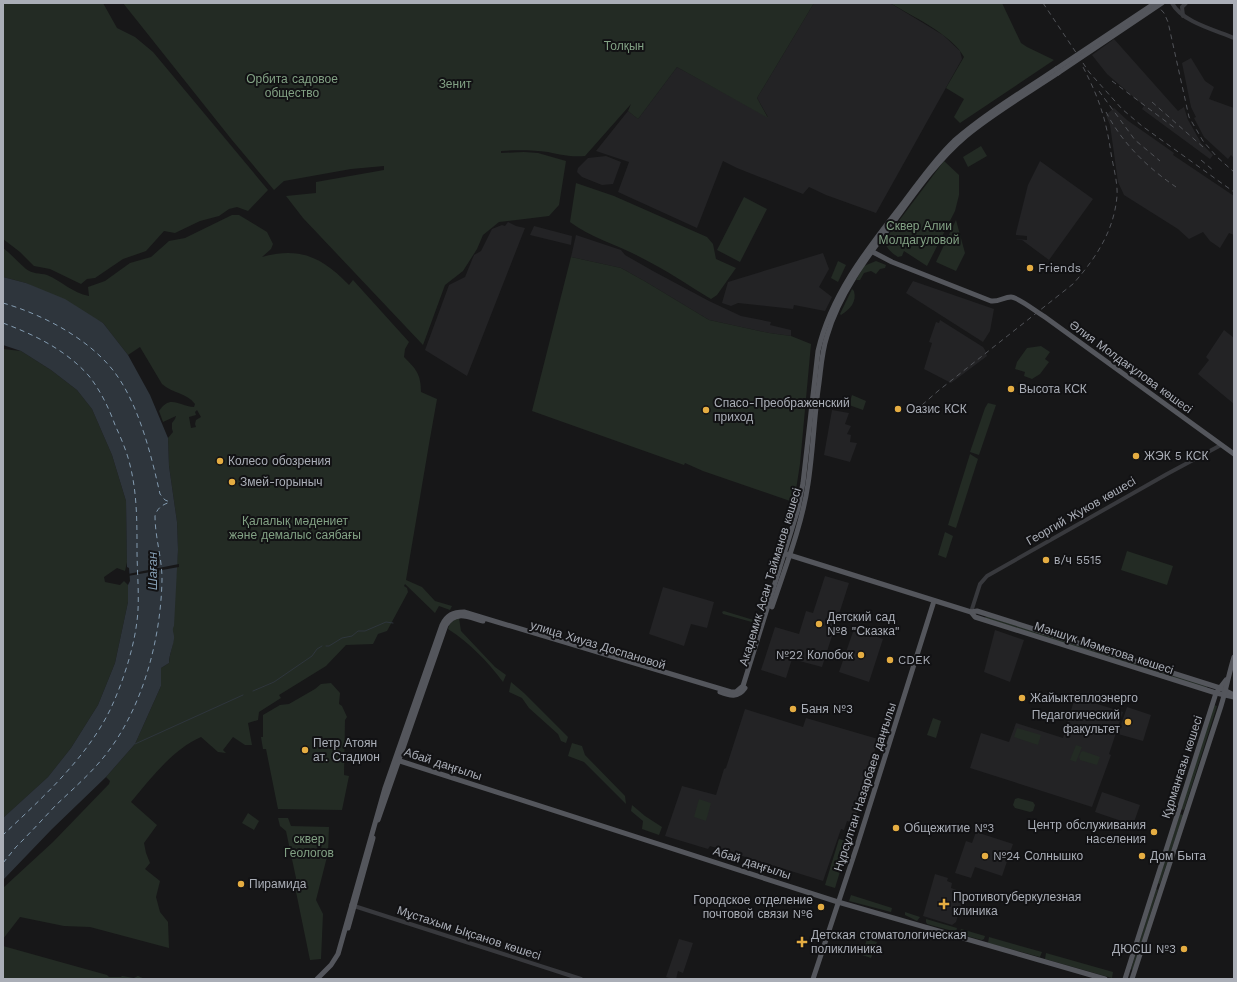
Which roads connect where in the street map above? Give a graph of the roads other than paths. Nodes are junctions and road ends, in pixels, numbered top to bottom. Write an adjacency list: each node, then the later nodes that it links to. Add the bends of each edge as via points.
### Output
1 (1155, 3): 7 (main road, bridge)
2 (1162, 3): 7 (main road, bridge)
3 (1185, 4): 4 (street); 5 (street, via 1182,9)
4 (1173, 5): 5 (street)
5 (1183, 16): 6 (street)
6 (1234, 38)
7 (1057, 71): 8 (main road, Академик Асан Тайманов көшесі, via 967,135 948,153)
8 (870, 250): 9 (main road, Әлия Молдағұлова көшесі, via 892,262 992,301 1015,298); 11 (main road, Академик Асан Тайманов көшесі, via 844,297 827,336 803,483)
9 (1221, 445): 10 (main road, Әлия Молдағұлова көшесі); 13 (street, Георгий Жуков көшесі, via 987,576 980,584)
10 (1234, 454)
11 (787, 554): 12 (main road, Мәншүк Мәметова көшесі); 16 (main road, Академик Асан Тайманов көшесі, via 743,686)
12 (934, 601): 13 (main road, Мәншүк Мәметова көшесі); 25 (main road, Нұрсұлтан Назарбаев даңғылы)
13 (971, 612): 15 (main road, Мәншүк Мәметова көшесі, via 977,611); 17 (main road, Мәншүк Мәметова көшесі, via 975,617)
14 (1234, 657): 15 (main road, Құрманғазы көшесі)
15 (1223, 689): 17 (main road, Құрманғазы көшесі); 18 (main road, Құрманғазы көшесі); 19 (main road, Мәншүк Мәметова көшесі)
16 (736, 694): 20 (main road, улица Хиуаз Доспановой, via 727,695 462,616 453,617 446,625); 20 (main road, улица Хиуаз Доспановой, via 458,612 450,614 442,625)
17 (1216, 694): 18 (main road, Мәншүк Мәметова көшесі); 21 (main road, Құрманғазы көшесі)
18 (1224, 696): 19 (main road, Мәншүк Мәметова көшесі); 22 (main road, Құрманғазы көшесі)
19 (1234, 696)
20 (397, 760): 25 (main road, Абай даңғылы); 26 (main road)
21 (1178, 811): 22 (main road); 23 (main road, Құрманғазы көшесі)
22 (1186, 813): 24 (main road, Құрманғазы көшесі)
23 (1154, 886): 24 (main road); 33 (main road, Құрманғазы көшесі)
24 (1161, 888): 34 (main road, Құрманғазы көшесі)
25 (838, 902): 31 (main road, Нұрсұлтан Назарбаев даңғылы); 32 (main road, Абай даңғылы)
26 (353, 906): 27 (main road, via 342,950); 30 (street, Мұстахым Ықсанов көшесі)
27 (336, 961): 28 (main road); 29 (main road)
28 (317, 979)
29 (321, 979)
30 (581, 979)
31 (813, 979)
32 (1105, 979)
33 (1125, 979)
34 (1132, 979)

